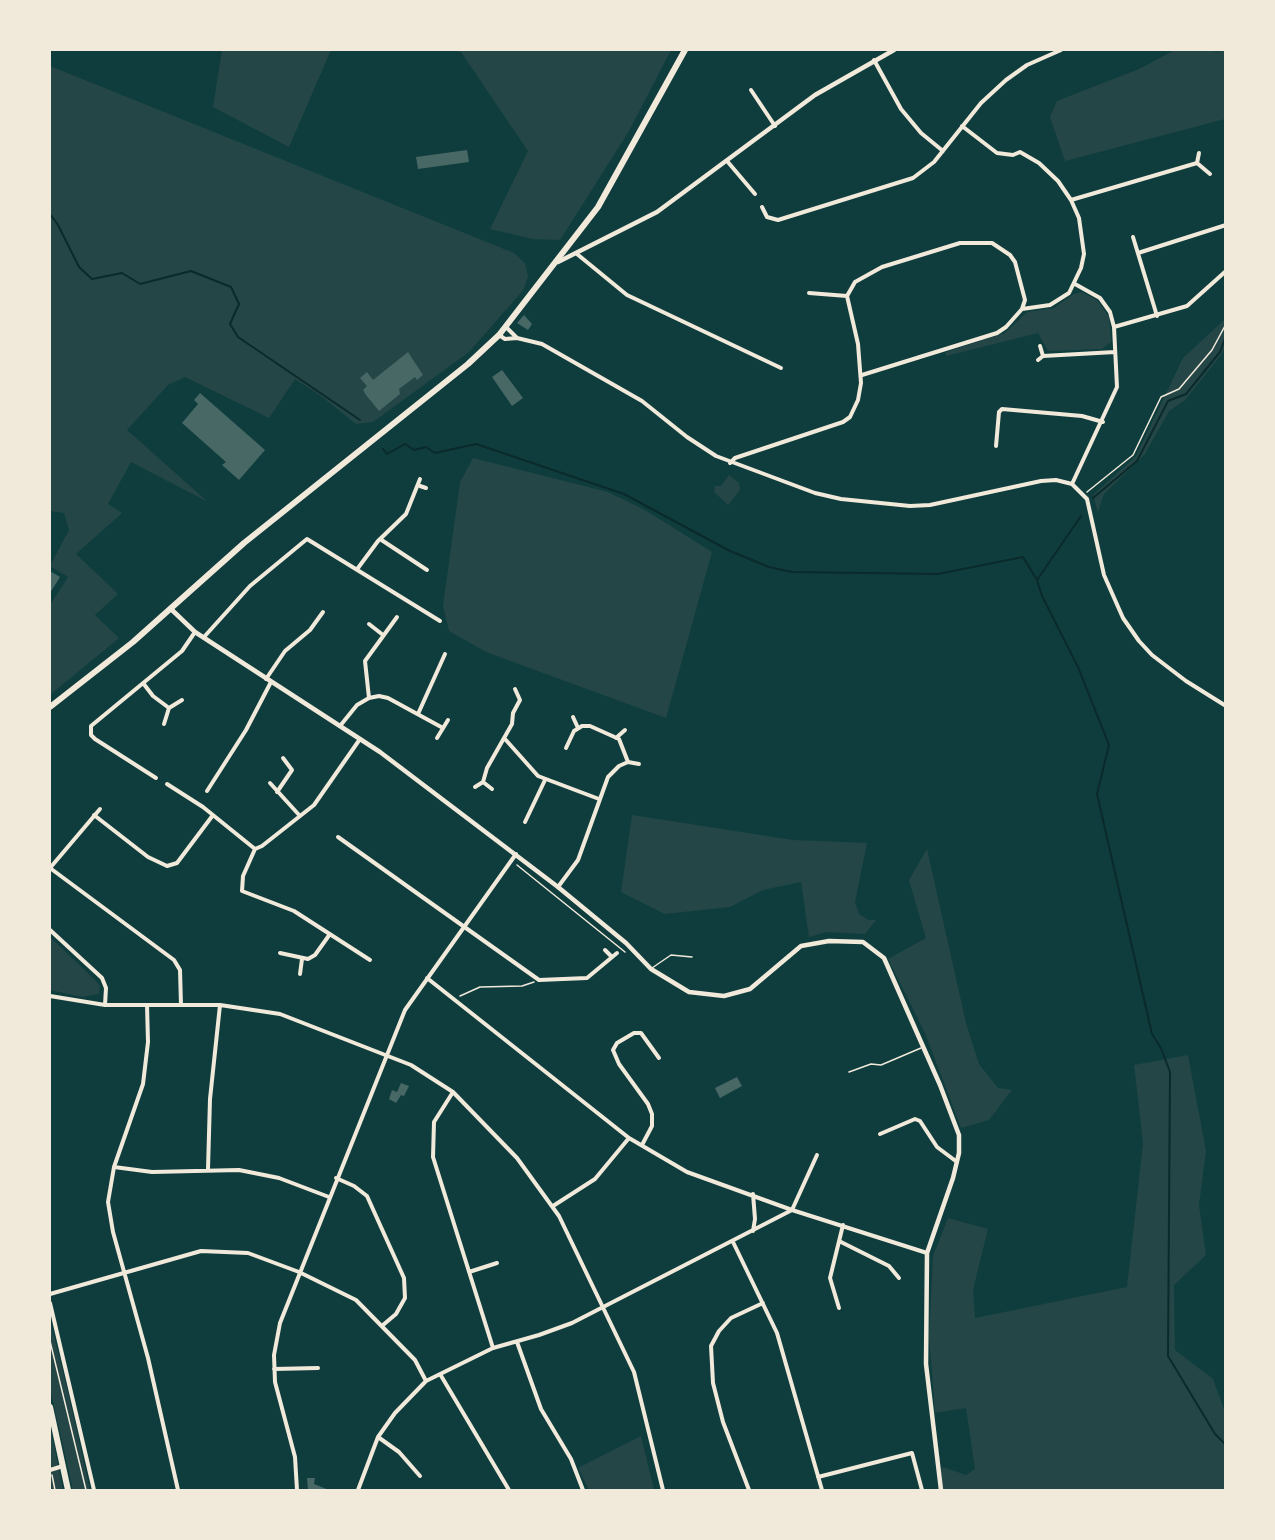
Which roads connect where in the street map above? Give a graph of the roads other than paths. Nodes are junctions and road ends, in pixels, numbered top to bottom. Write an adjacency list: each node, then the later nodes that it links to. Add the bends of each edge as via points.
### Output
1 (685, 50): 20 (main road, via 598,207)
2 (894, 50): 4 (street)
3 (1061, 50): 7 (street, via 1027,65 1006,80)
4 (874, 60): 6 (street, via 815,95); 8 (street, via 906,117)
5 (751, 90): 6 (street)
6 (774, 126): 10 (street)
7 (962, 126): 8 (street); 14 (street, via 997,153 1020,152 1039,163)
8 (943, 151): 15 (street, via 925,170 902,183 778,220 767,217)
9 (1199, 153): 11 (street)
10 (727, 161): 13 (street); 19 (street, via 657,212)
11 (1197, 163): 12 (street); 14 (street)
12 (1210, 174)
13 (755, 194)
14 (1071, 200): 22 (street, via 1084,247)
15 (762, 207)
16 (1226, 225): 18 (street)
17 (1133, 237): 18 (street)
18 (1138, 253): 26 (street)
19 (577, 254): 20 (street); 35 (street, via 627,295)
20 (558, 262): 27 (main road)
21 (1226, 271): 26 (street, via 1187,306)
22 (1075, 284): 25 (street, via 1069,293 1050,305); 28 (street, via 1107,305)
23 (809, 293): 24 (street)
24 (847, 296): 25 (street, via 855,282 882,267 960,243 981,242 1002,248 1015,262 1025,300); 36 (street)
25 (1022, 309): 36 (street, via 997,333)
26 (1157, 316): 28 (street)
27 (506, 326): 29 (main road); 30 (street)
28 (1114, 327): 32 (street)
29 (499, 335): 30 (street); 47 (main road, via 244,543)
30 (517, 338): 39 (street, via 542,344 642,401 687,437)
31 (1040, 346): 33 (street)
32 (1115, 352): 33 (street); 37 (street, via 1117,387)
33 (1043, 356): 34 (street)
34 (1038, 360)
35 (781, 368)
36 (862, 375): 39 (street, via 858,400 843,422)
37 (1103, 422): 38 (street, via 1082,416 1002,409); 41 (street)
38 (996, 446)
39 (730, 463): 41 (street, via 815,493 910,506 1041,480)
40 (420, 479): 42 (street)
41 (1072, 483): 61 (street, via 1084,495 1092,516 1104,575 1123,618 1139,641 1169,668)
42 (420, 486): 43 (street); 44 (street, via 406,514)
43 (426, 488)
44 (380, 539): 45 (street); 46 (street)
45 (358, 568): 50 (street); 54 (street, via 307,539 250,586)
46 (427, 570)
47 (172, 610): 52 (street); 62 (main road)
48 (323, 612): 56 (street, via 310,630 285,651)
49 (397, 616): 53 (street)
50 (440, 621)
51 (369, 624): 53 (street)
52 (195, 632): 54 (street); 57 (street, via 182,651)
53 (384, 635): 59 (street, via 364,664)
54 (204, 637): 56 (street)
55 (445, 654): 64 (street)
56 (269, 681): 68 (street); 87 (street, via 246,730)
57 (143, 683): 63 (street); 80 (street, via 96,720 90,730 95,739)
58 (515, 689): 75 (street, via 519,703)
59 (369, 698): 64 (street, via 388,698); 68 (street, via 357,705)
60 (182, 700): 63 (street)
61 (1226, 706)
62 (50, 707)
63 (169, 708): 67 (street)
64 (418, 714): 69 (street)
65 (573, 717): 70 (street)
66 (448, 720): 69 (street)
67 (164, 724)
68 (340, 726): 74 (street)
69 (443, 728): 72 (street)
70 (578, 728): 73 (street, via 590,726); 76 (street)
71 (625, 730): 73 (street)
72 (437, 738)
73 (616, 738): 78 (street, via 621,741)
74 (360, 739): 93 (street, via 314,805); 97 (street)
75 (505, 739): 81 (street); 82 (street)
76 (566, 748)
77 (283, 759): 88 (street, via 292,770)
78 (628, 762): 79 (street); 89 (street, via 613,770)
79 (639, 764)
80 (156, 778)
81 (545, 780): 89 (street); 94 (street)
82 (483, 782): 85 (street); 86 (street)
83 (270, 783): 88 (street)
84 (167, 784): 92 (street)
85 (475, 787)
86 (492, 789)
87 (207, 791)
88 (278, 792): 93 (street)
89 (599, 799): 99 (street, via 578,860)
90 (100, 809): 91 (street)
91 (94, 815): 92 (street, via 148,857 167,866 177,863); 98 (street)
92 (213, 815): 96 (street)
93 (300, 816): 96 (street)
94 (525, 822)
95 (338, 837): 100 (street)
96 (255, 849): 102 (street, via 243,876 242,891 294,911)
97 (516, 854): 99 (street); 100 (street)
98 (50, 868): 116 (street, via 174,960 180,970)
99 (558, 888): 110 (street, via 626,943)
100 (463, 928): 106 (street, via 539,980 587,978); 112 (street)
101 (50, 930): 114 (street, via 102,978)
102 (330, 934): 108 (street, via 315,955); 109 (street)
103 (606, 950): 106 (street)
104 (279, 953): 108 (street)
105 (617, 953): 106 (street)
106 (612, 957)
107 (692, 957): 110 (lane, via 670,955)
108 (302, 959): 111 (street)
109 (369, 960)
110 (651, 969): 118 (street, via 690,992 724,996 750,989 801,946 829,941 863,942 884,958)
111 (300, 974)
112 (427, 978): 119 (street, via 405,1010); 124 (street)
113 (50, 996): 114 (street)
114 (105, 1005): 115 (street)
115 (147, 1005): 116 (street); 128 (street, via 143,1084)
116 (181, 1005): 117 (street)
117 (220, 1005): 119 (street, via 280,1014); 129 (street, via 210,1099)
118 (923, 1047): 121 (lane, via 880,1065); 127 (street, via 956,1124)
119 (386, 1055): 122 (street, via 418,1069); 130 (street)
120 (659, 1058): 125 (street, via 641,1034 634,1033 613,1050 652,1114 652,1126)
121 (849, 1072)
122 (453, 1092): 133 (street, via 517,1158); 142 (street, via 434,1122 431,1145)
123 (880, 1134): 127 (street, via 915,1119 937,1147)
124 (629, 1138): 125 (street); 133 (street, via 595,1179)
125 (642, 1145): 131 (street, via 687,1172)
126 (817, 1155): 134 (street)
127 (957, 1162): 139 (street)
128 (114, 1167): 129 (street, via 152,1172); 143 (street, via 109,1185 110,1217)
129 (208, 1169): 132 (street, via 279,1178)
130 (336, 1178): 132 (street); 150 (street, via 367,1196 404,1278 405,1298)
131 (753, 1194): 134 (street); 136 (street)
132 (329, 1197): 141 (street)
133 (553, 1206): 148 (street)
134 (792, 1210): 135 (street); 136 (street)
135 (843, 1225): 137 (street); 139 (street)
136 (753, 1232): 138 (street)
137 (839, 1241): 144 (street, via 889,1266); 149 (street, via 830,1278)
138 (733, 1242): 147 (street); 148 (street)
139 (927, 1253): 174 (street, via 926,1364)
140 (497, 1263): 142 (street)
141 (299, 1272): 143 (street, via 257,1255 213,1250); 150 (street, via 343,1292); 154 (street, via 280,1323)
142 (469, 1272): 152 (street)
143 (124, 1273): 145 (street); 165 (street)
144 (899, 1278)
145 (50, 1294)
146 (50, 1303): 164 (street)
147 (763, 1303): 162 (street, via 777,1333); 171 (street, via 731,1318 711,1346 711,1373 718,1402)
148 (604, 1308): 151 (street); 170 (street, via 634,1372)
149 (839, 1308)
150 (383, 1326): 156 (street, via 415,1360)
151 (517, 1342): 152 (street); 169 (street, via 541,1409 572,1459)
152 (494, 1348): 155 (street)
153 (318, 1368): 154 (street)
154 (274, 1369): 166 (street, via 295,1458)
155 (440, 1374): 156 (street); 168 (street)
156 (426, 1381): 158 (street)
157 (50, 1407): 159 (main road)
158 (378, 1437): 161 (street, via 399,1452); 167 (street)
159 (63, 1466): 160 (street); 163 (main road)
160 (50, 1470)
161 (420, 1476)
162 (818, 1477): 172 (street); 173 (street, via 912,1453)
163 (68, 1491)
164 (94, 1491)
165 (178, 1491)
166 (297, 1491)
167 (358, 1491)
168 (509, 1491)
169 (583, 1491)
170 (663, 1491)
171 (749, 1491)
172 (822, 1491)
173 (922, 1491)
174 (941, 1491)

